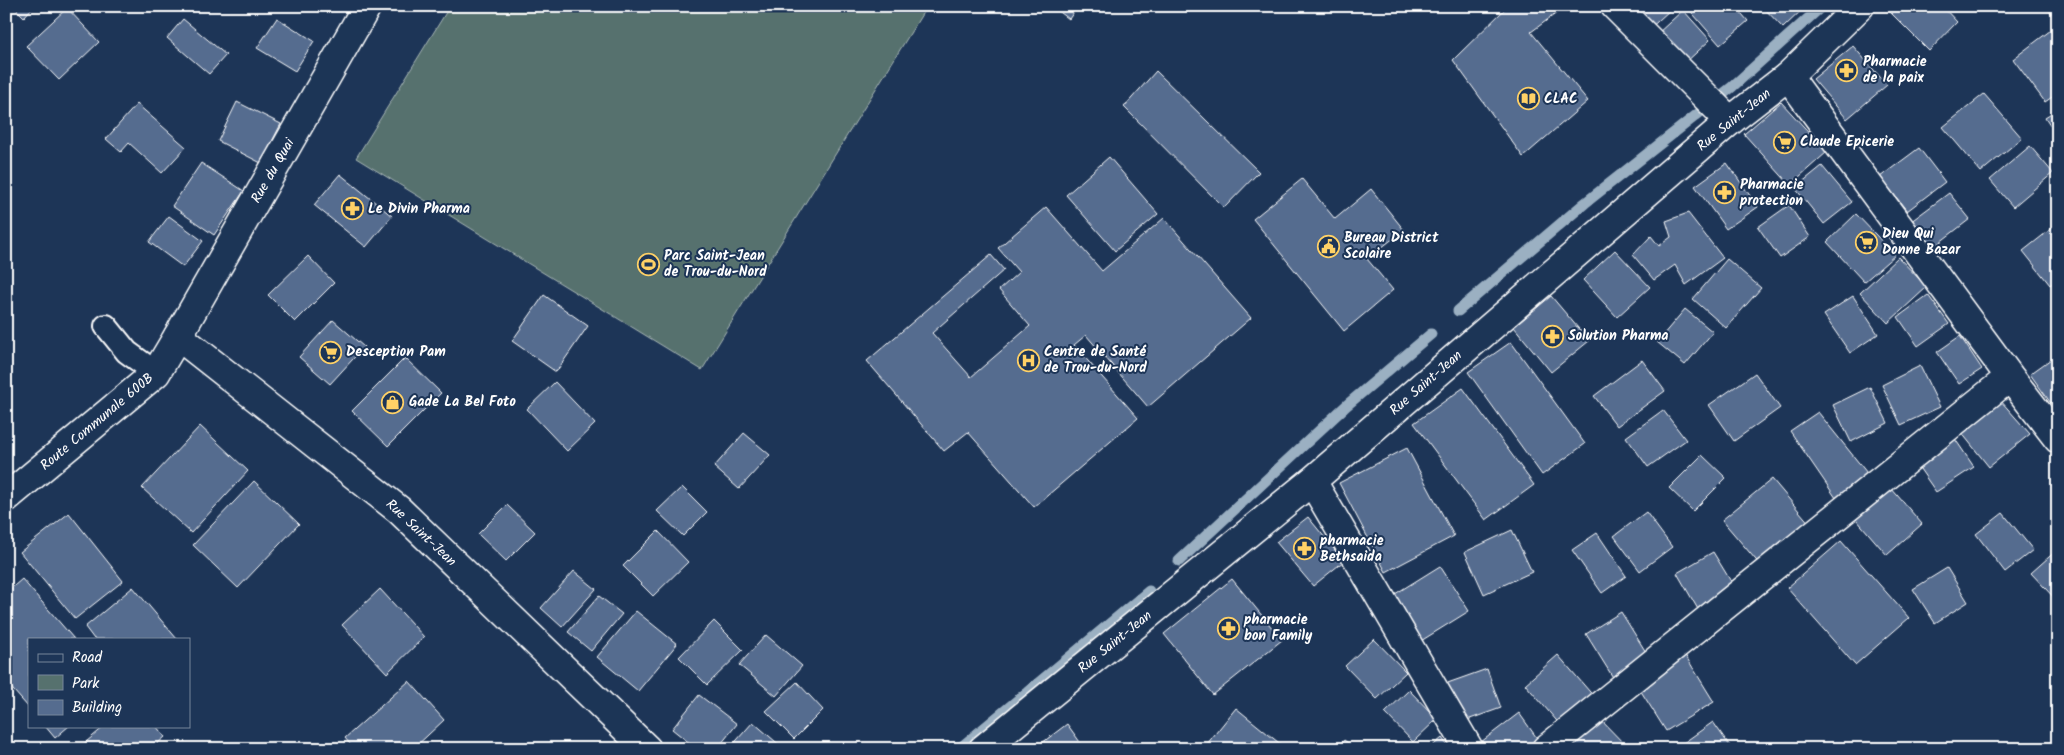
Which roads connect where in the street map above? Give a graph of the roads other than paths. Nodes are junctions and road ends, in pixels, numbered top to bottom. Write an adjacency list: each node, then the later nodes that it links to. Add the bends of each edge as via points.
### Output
1 (367, 6): 7 (street, Rue du Quai)
2 (1615, 6): 5 (street)
3 (1860, 6): 4 (street, Rue Saint-Jean)
4 (1788, 76): 5 (street, Rue Saint-Jean); 9 (street)
5 (1717, 108): 11 (street, Rue Saint-Jean)
6 (106, 326): 8 (lane, via 127,352)
7 (178, 336): 8 (street, Route Communale 600B); 13 (street, Rue Saint-Jean, via 399,510)
8 (156, 374): 12 (street, Route Communale 600B)
9 (2010, 377): 10 (street); 16 (street)
10 (2058, 439)
11 (1312, 481): 14 (street, Rue Saint-Jean); 15 (street)
12 (6, 498)
13 (647, 749)
14 (984, 749)
15 (1468, 749)
16 (1546, 749)

